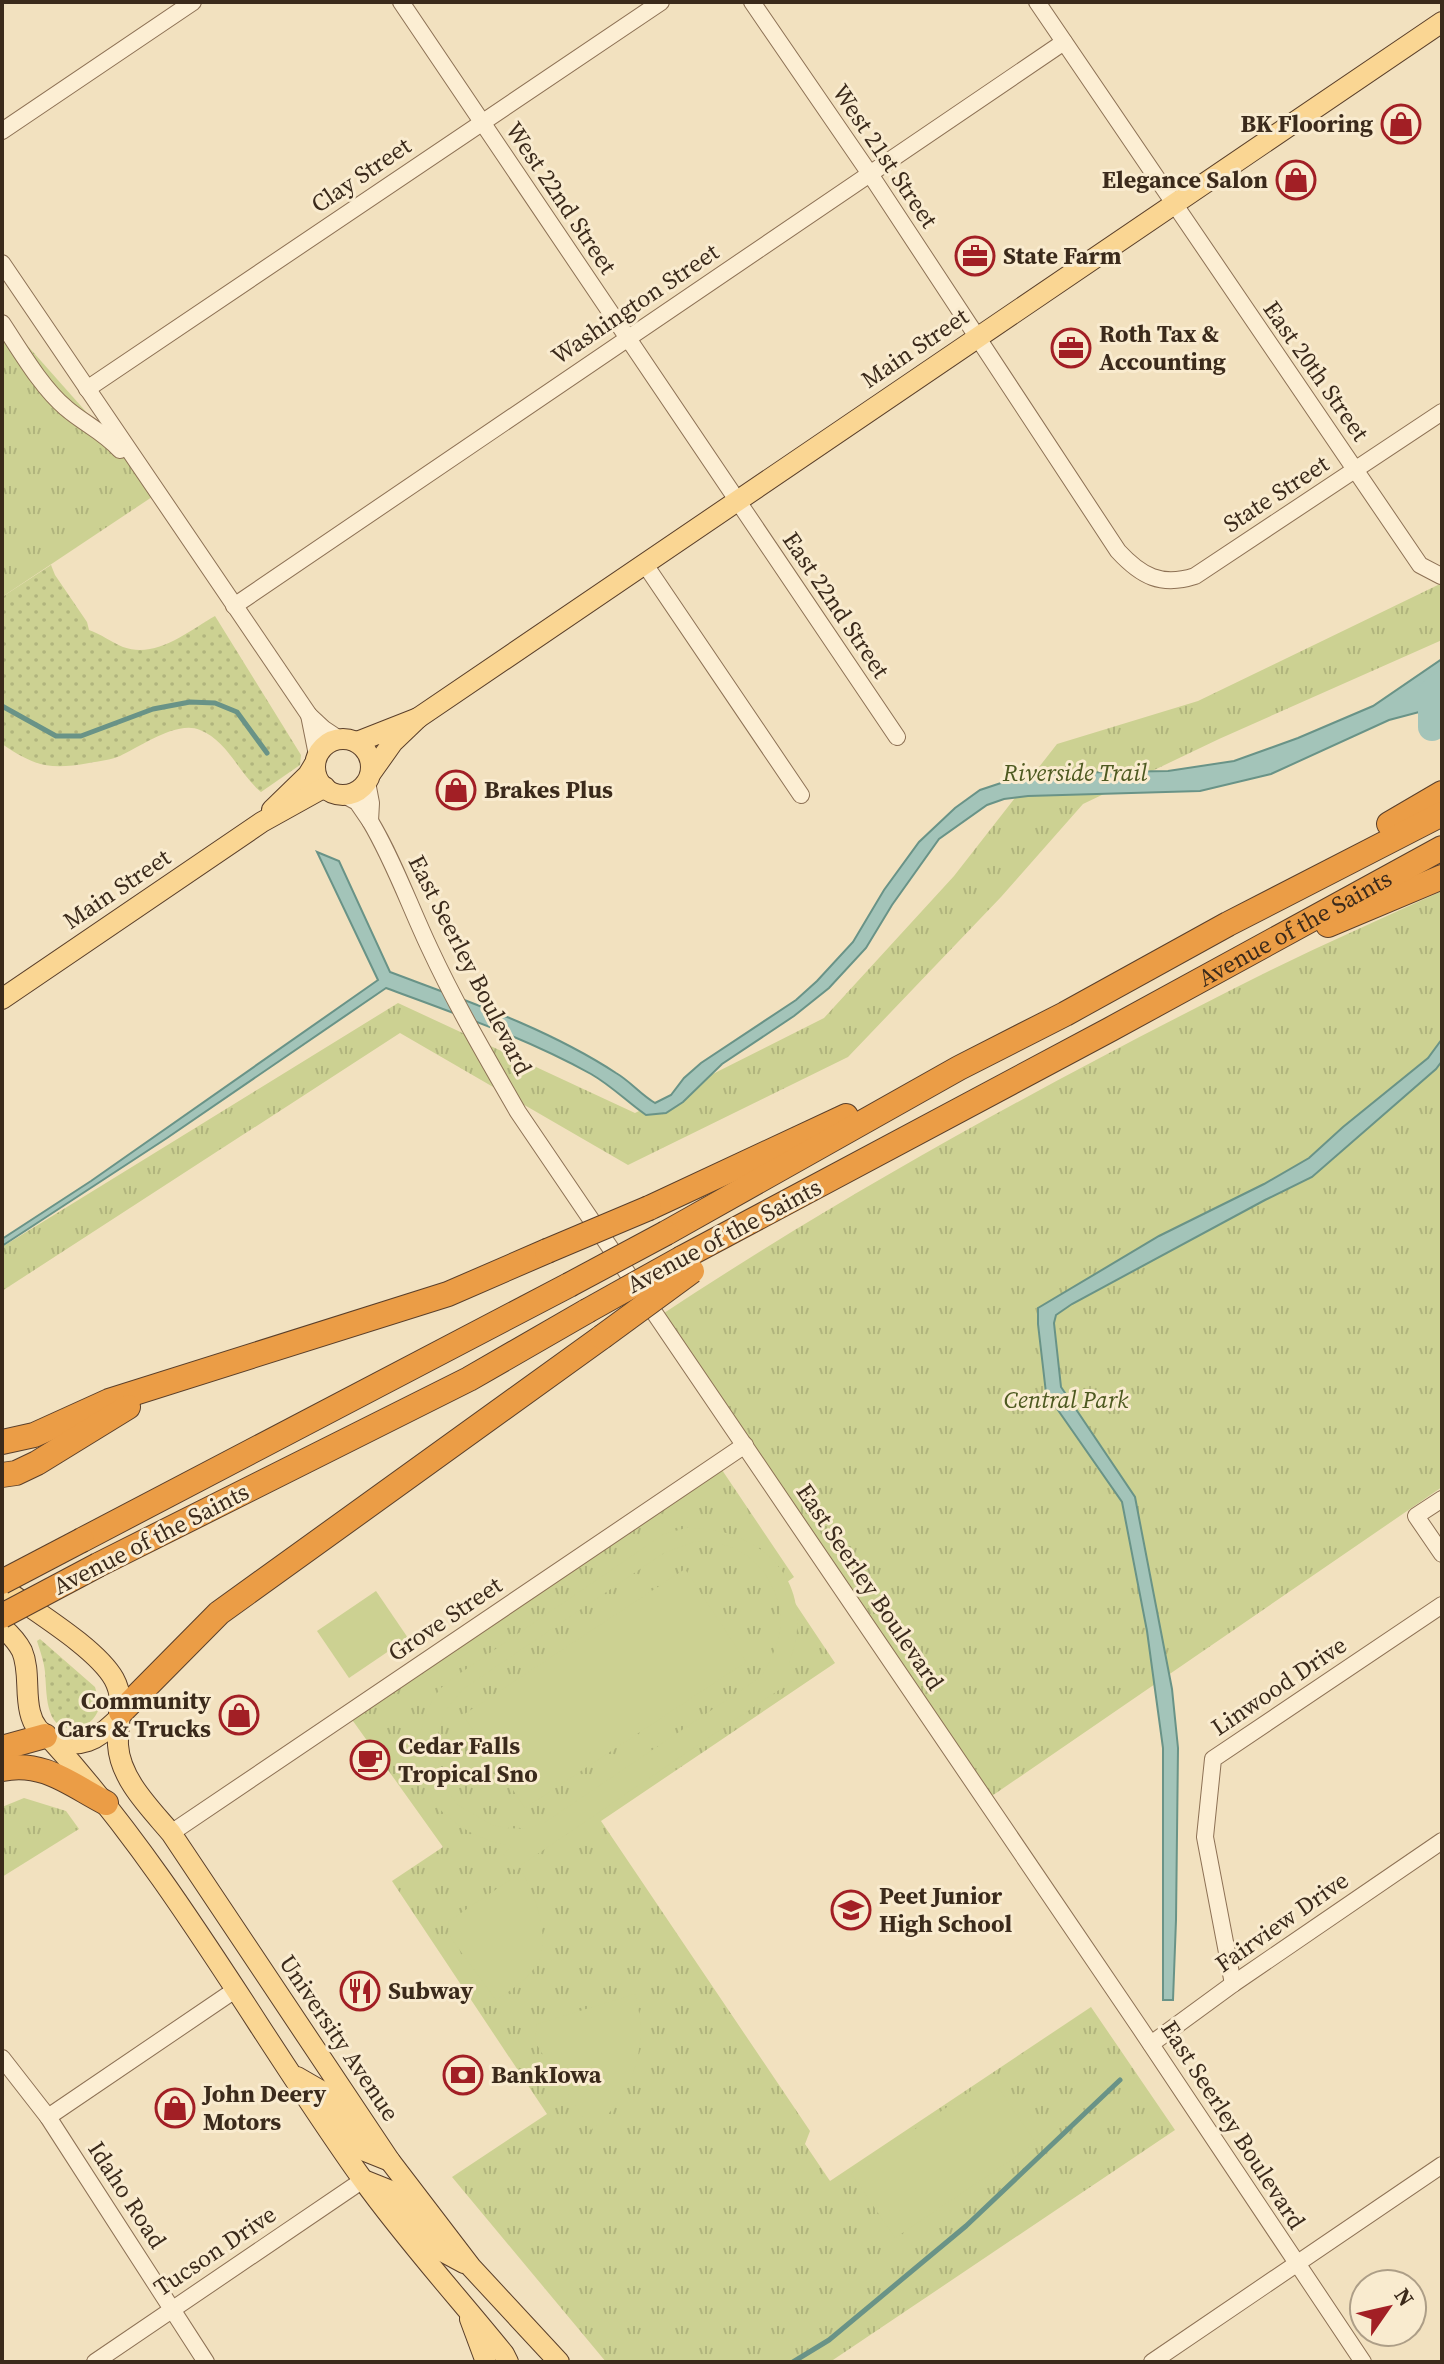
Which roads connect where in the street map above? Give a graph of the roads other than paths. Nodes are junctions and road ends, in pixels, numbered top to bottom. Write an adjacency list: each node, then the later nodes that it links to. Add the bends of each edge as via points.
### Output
1 (193, 2): 9 (street)
2 (401, 2): 8 (street, West 22nd Street)
3 (661, 2): 8 (street, Clay Street)
4 (752, 2): 10 (street, West 21st Street)
5 (1037, 2): 7 (street, East 20th Street)
6 (1442, 22): 11 (main road, Main Street)
7 (1064, 42): 10 (street, Washington Street); 11 (street, East 20th Street)
8 (482, 123): 15 (street, West 22nd Street); 16 (street, Clay Street)
9 (2, 131)
10 (870, 174): 14 (street, West 21st Street); 15 (street, Washington Street)
11 (1173, 204): 14 (main road, Main Street); 18 (street, East 20th Street)
12 (2, 263): 16 (street)
13 (2, 323): 19 (street, via 53,396 109,438)
14 (978, 337): 20 (main road, Main Street); 22 (street, West 21st Street)
15 (627, 339): 20 (street, West 22nd Street); 24 (street, Washington Street)
16 (87, 389): 19 (street)
17 (1442, 412): 18 (street, State Street)
18 (1356, 470): 22 (street, State Street, via 1195,576 1181,581 1153,578); 23 (street, East 20th Street, via 1420,565)
19 (158, 493): 24 (street)
20 (736, 501): 21 (main road, Main Street); 27 (street, East 22nd Street)
21 (644, 563): 26 (main road, Main Street); 33 (street)
22 (1130, 564)
23 (1441, 576)
24 (234, 606): 25 (street)
25 (309, 715): 28 (street); 29 (street)
26 (418, 718): 28 (main road, Main Street); 30 (main road, Main Street)
27 (897, 737)
28 (348, 740): 29 (main road, via 322,747); 30 (main road, via 369,755)
29 (316, 760): 31 (main road, via 319,783); 36 (main road, Main Street)
30 (369, 777): 31 (main road, via 361,789); 35 (street, East Seerley Boulevard)
31 (335, 791): 35 (street, East Seerley Boulevard, via 357,802); 36 (main road, Main Street)
32 (1442, 793): 39 (highway, via 1328,858)
33 (801, 795)
34 (1442, 814): 39 (highway, Avenue of the Saints)
35 (370, 821): 46 (street, East Seerley Boulevard, via 442,976 518,1112)
36 (262, 822): 41 (main road, Main Street)
37 (1442, 848): 40 (highway, Avenue of the Saints)
38 (1442, 877): 40 (highway)
39 (1228, 924): 42 (highway, Avenue of the Saints)
40 (1215, 972): 43 (highway, Avenue of the Saints, via 928,1126 813,1203)
41 (2, 999)
42 (959, 1068): 44 (highway, bridge, via 448,1294); 50 (highway, Avenue of the Saints, bridge, via 666,1233)
43 (687, 1265): 52 (highway, Avenue of the Saints, bridge, via 587,1311 469,1379); 54 (highway, bridge, via 602,1337 219,1613)
44 (172, 1382): 45 (highway, via 109,1401 34,1435); 47 (highway, via 37,1463)
45 (2, 1442)
46 (745, 1445): 59 (street, Grove Street); 63 (street, East Seerley Boulevard)
47 (2, 1475)
48 (1442, 1499): 49 (street, via 1416,1516)
49 (1442, 1554)
50 (2, 1582): 54 (main road, University Avenue, via 108,1670 119,1691)
51 (1442, 1605): 61 (street, Linwood Drive, via 1213,1759 1205,1837)
52 (2, 1616)
53 (2, 1627): 55 (main road, via 21,1649 30,1712)
54 (120, 1716): 55 (main road, via 89,1741 72,1744); 59 (main road, University Avenue, via 123,1769)
55 (49, 1738): 56 (highway); 58 (main road)
56 (2, 1748)
57 (2, 1769): 58 (highway, via 49,1771)
58 (106, 1803): 62 (main road)
59 (171, 1833): 67 (main road, University Avenue)
60 (1442, 1841): 61 (street, Fairview Drive)
61 (1233, 1984): 63 (street, Fairview Drive)
62 (235, 1990): 65 (main road); 66 (street)
63 (1151, 2044): 70 (street, East Seerley Boulevard)
64 (2, 2058): 66 (street, Idaho Road)
65 (290, 2073): 67 (main road, via 323,2092 365,2151); 69 (main road)
66 (48, 2117): 73 (street, Idaho Road)
67 (390, 2161): 71 (main road, University Avenue)
68 (1442, 2165): 70 (street)
69 (363, 2180): 71 (main road, via 396,2193 438,2249); 72 (main road); 73 (street, Tucson Drive)
70 (1296, 2265): 79 (street); 80 (street, East Seerley Boulevard)
71 (471, 2267): 78 (main road, University Avenue)
72 (464, 2304): 76 (main road); 77 (main road)
73 (173, 2309): 74 (street, Tucson Drive); 75 (street, Idaho Road)
74 (95, 2362)
75 (206, 2362)
76 (486, 2362)
77 (508, 2362)
78 (559, 2362)
79 (1152, 2362)
80 (1363, 2362)

